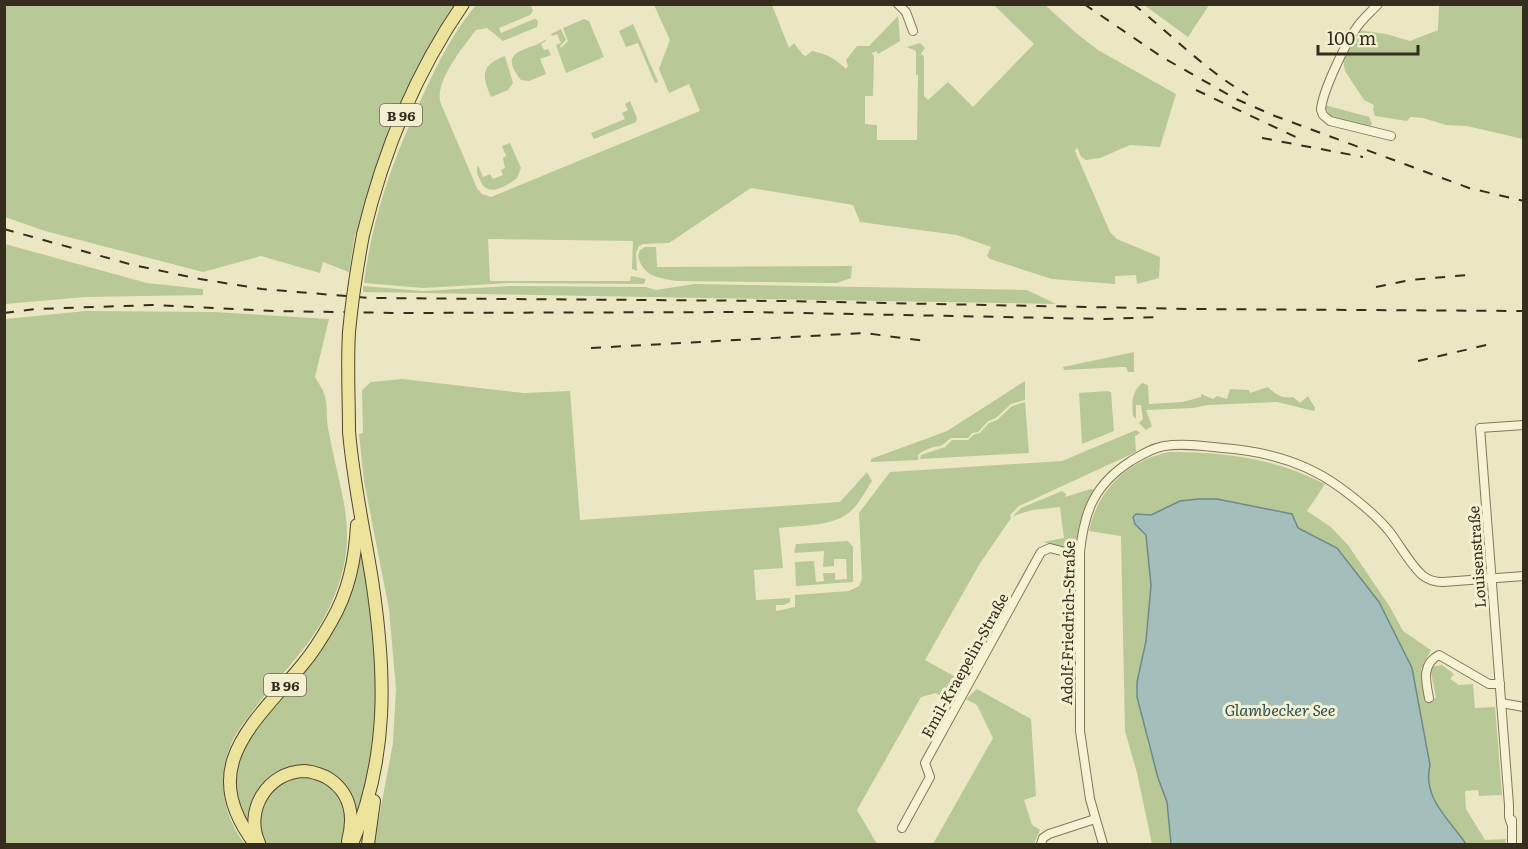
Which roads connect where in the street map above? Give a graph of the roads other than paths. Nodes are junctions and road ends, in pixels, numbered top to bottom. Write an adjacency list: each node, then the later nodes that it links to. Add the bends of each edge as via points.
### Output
1 (463, 4): 7 (main road, B 96, bridge, via 405,105 363,235 350,332 350,431)
2 (898, 4): 4 (street, via 906,12)
3 (1378, 4): 5 (street, via 1351,38 1321,110 1337,124)
4 (913, 31)
5 (1391, 136)
6 (1524, 425): 10 (street, Louisenstraße, via 1480,428)
7 (359, 509): 15 (main road, B 96, via 372,579 382,675); 18 (main road, B 96, via 352,573 343,599 305,662 247,732 230,770 231,804)
8 (1080, 556): 10 (street, Adolf-Friedrich-Straße, via 1086,514 1110,477 1158,448 1196,446 1274,457 1329,480 1378,520 1431,581); 16 (street, Adolf-Friedrich-Straße, via 1080,731); 17 (street, Emil-Kraepelin-Straße, via 1050,548 1041,552 925,763 930,777)
9 (1524, 576): 10 (street)
10 (1492, 579): 11 (street, Louisenstraße)
11 (1500, 684): 12 (street, via 1489,684 1439,655 1426,670); 13 (street, Louisenstraße)
12 (1429, 698)
13 (1501, 703): 14 (street); 25 (street, Louisenstraße)
14 (1524, 707)
15 (377, 761): 21 (main road, B 96, via 366,808); 22 (main road, B 96)
16 (1095, 819): 23 (street, via 1049,834); 24 (street, Adolf-Friedrich-Straße)
17 (902, 828)
18 (255, 844)
19 (259, 844): 20 (main road, via 253,824 259,800 274,782 302,771 326,777 343,791 352,820)
20 (347, 844)
21 (352, 844)
22 (368, 844)
23 (1041, 844)
24 (1103, 844)
25 (1512, 844)

